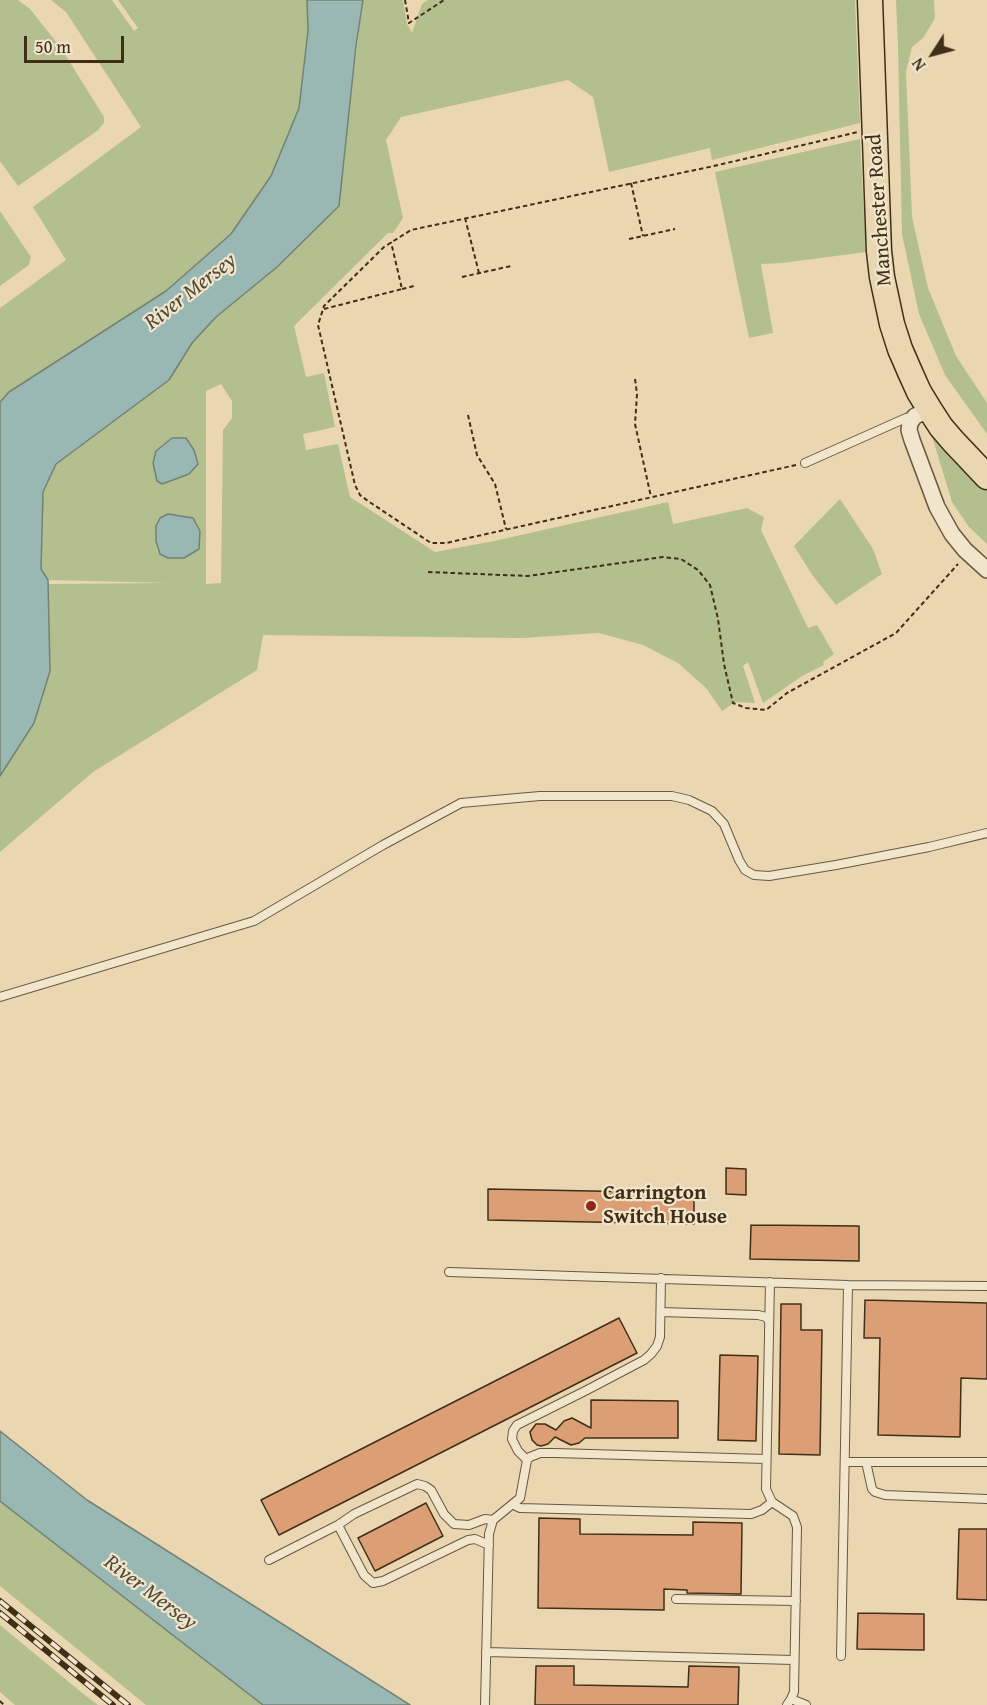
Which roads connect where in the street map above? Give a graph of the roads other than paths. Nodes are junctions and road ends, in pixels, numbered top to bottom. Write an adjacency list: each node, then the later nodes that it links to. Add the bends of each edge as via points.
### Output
1 (870, 0): 2 (main road, Manchester Road, via 882,277 892,324 919,392)
2 (923, 413): 3 (lane); 4 (main road, Manchester Road); 5 (street, via 910,423 909,430 937,507 952,534)
3 (805, 463)
4 (987, 477)
5 (987, 570)
6 (987, 833): 7 (lane, via 769,876 745,870 724,824 712,811 681,798 540,796 461,803 383,844 254,921)
7 (0, 997)
8 (449, 1272): 9 (lane)
9 (661, 1278): 10 (lane); 13 (lane)
10 (770, 1282): 11 (lane); 14 (lane)
11 (849, 1285): 12 (lane); 17 (lane)
12 (987, 1286)
13 (661, 1312): 14 (lane, via 762,1316); 16 (lane, via 657,1346 644,1360 517,1425 512,1439)
14 (770, 1321): 15 (lane)
15 (766, 1459): 16 (lane, via 540,1453); 21 (lane, via 766,1489)
16 (527, 1460): 22 (lane, via 520,1498)
17 (845, 1462): 18 (lane); 30 (lane)
18 (866, 1462): 19 (lane); 20 (lane, via 875,1492)
19 (987, 1462)
20 (987, 1499)
21 (772, 1502): 22 (lane, via 751,1514); 28 (lane, via 793,1516 796,1523)
22 (514, 1505): 23 (lane)
23 (494, 1520): 24 (lane, via 454,1524 431,1490 417,1484); 25 (lane)
24 (338, 1525): 25 (lane, via 364,1575 373,1583 468,1540); 26 (lane)
25 (489, 1545): 29 (lane)
26 (269, 1560)
27 (676, 1599): 28 (lane)
28 (796, 1601): 31 (lane)
29 (486, 1652): 31 (lane); 33 (lane)
30 (841, 1656)
31 (794, 1660): 32 (lane, via 794,1692)
32 (789, 1702): 34 (lane)
33 (485, 1705)
34 (806, 1705)

